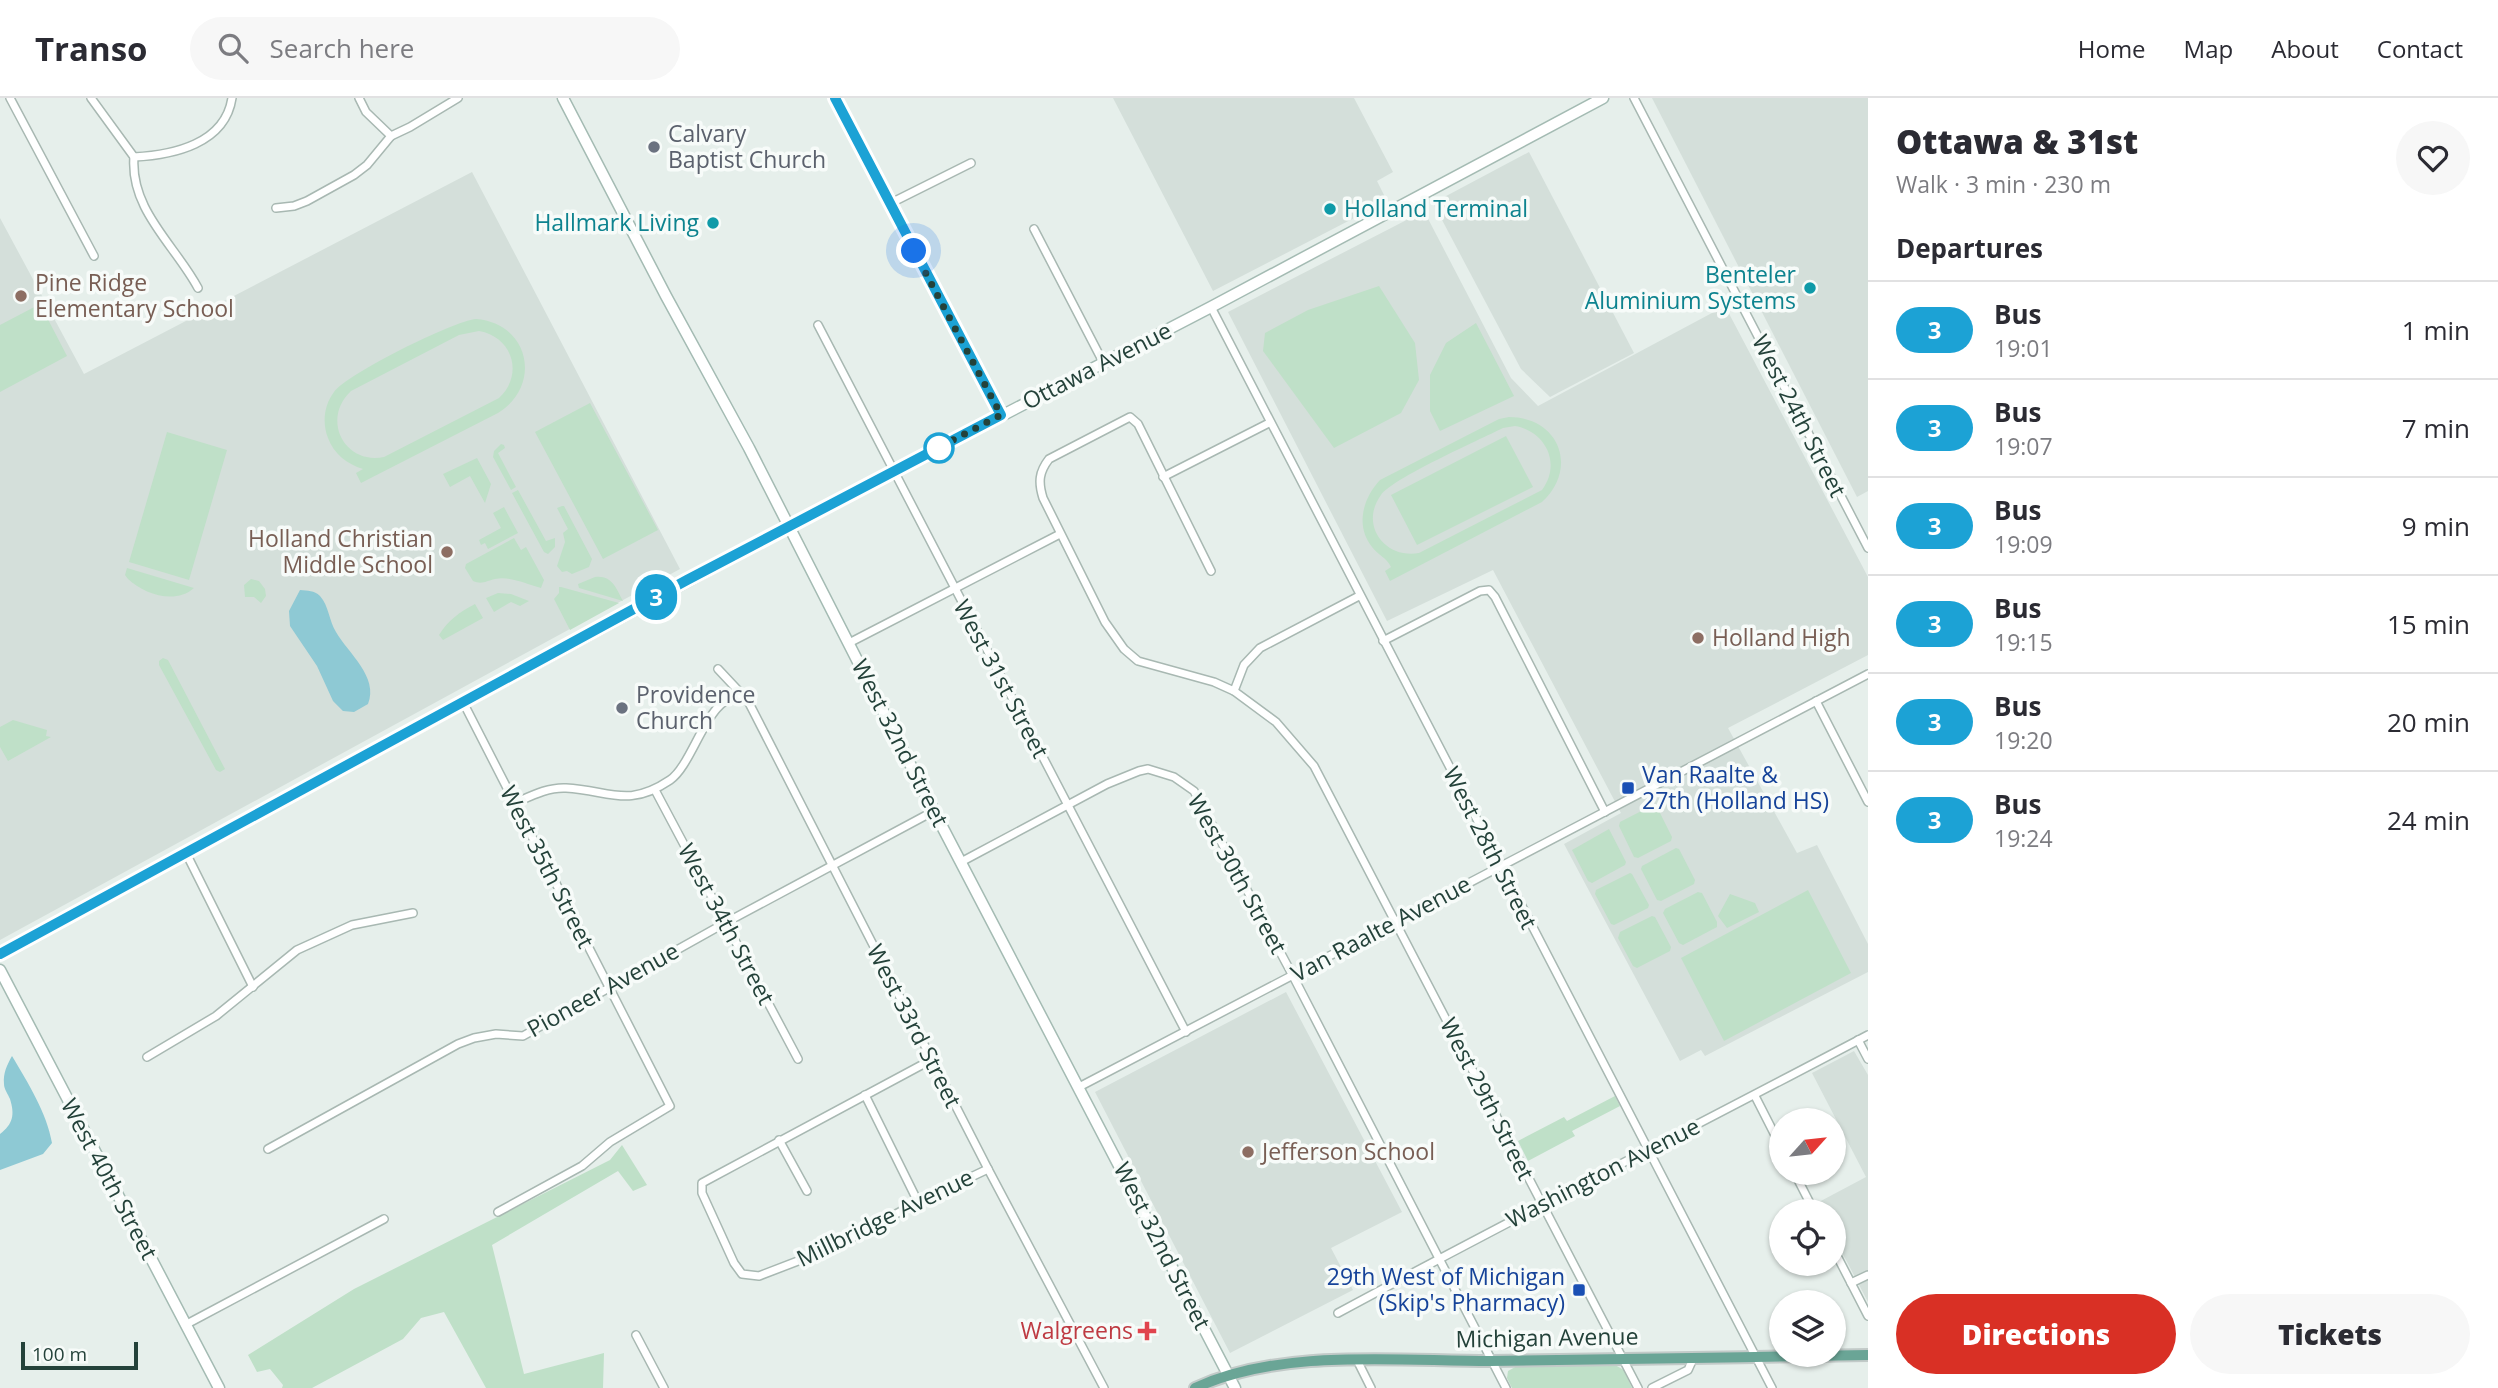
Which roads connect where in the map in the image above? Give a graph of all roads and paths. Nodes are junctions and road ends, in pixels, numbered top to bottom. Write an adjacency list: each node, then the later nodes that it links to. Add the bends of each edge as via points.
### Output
1 (10, 98): 16 (street)
2 (91, 98): 11 (street)
3 (232, 98): 11 (street, via 230,112 215,132 165,156)
4 (359, 98): 10 (street, via 366,112)
5 (457, 98): 10 (street)
6 (563, 98): 25 (street, West 32nd Street)
7 (835, 98): 13 (street)
8 (1603, 98): 18 (street, Ottawa Avenue)
9 (1633, 98): 27 (street, West 24th Street)
10 (391, 136): 14 (street, via 354,176 307,201)
11 (134, 157): 17 (street, via 144,209)
12 (971, 163): 13 (street)
13 (889, 204): 21 (street)
14 (276, 208)
15 (1034, 229): 20 (street)
16 (94, 256)
17 (198, 288)
18 (1211, 307): 20 (street, Ottawa Avenue); 22 (street, West 28th Street)
19 (818, 325): 23 (street, West 31st Street)
20 (1102, 362): 21 (street, Ottawa Avenue)
21 (1001, 415): 23 (street, Ottawa Avenue)
22 (1269, 423): 24 (street); 30 (street, West 28th Street)
23 (894, 472): 25 (street, Ottawa Avenue); 29 (street, West 31st Street)
24 (1163, 477): 26 (street, West 29th Street, via 1138,424 1130,417 1049,459 1039,478); 28 (street)
25 (789, 526): 32 (street, West 32nd Street); 38 (street, Ottawa Avenue)
26 (1060, 534): 29 (street); 35 (street, West 29th Street, via 1113,636 1131,655 1154,667)
27 (1868, 548)
28 (1211, 571)
29 (954, 589): 32 (street); 42 (street, West 31st Street)
30 (1359, 596): 31 (street, West 28th Street); 35 (street, via 1260,648 1244,665)
31 (1383, 640): 44 (street, via 1489,590); 47 (street, West 28th Street)
32 (849, 643): 43 (street, West 32nd Street)
33 (718, 669): 36 (street, West 33rd Street)
34 (1868, 674): 37 (street, Van Raalte Avenue)
35 (1234, 691): 50 (street, West 29th Street, via 1276,722 1314,766)
36 (748, 701): 39 (street, via 741,697 721,703 680,773); 48 (street, West 33rd Street)
37 (1816, 701): 40 (street); 44 (street, Van Raalte Avenue)
38 (463, 702): 41 (street, West 35th Street); 45 (street, Ottawa Avenue)
39 (655, 790): 41 (street, via 620,797 565,788 540,791); 51 (street, West 34th Street)
40 (1868, 802)
41 (514, 803): 56 (street, West 35th Street)
42 (1068, 805): 46 (street); 54 (street, West 30th Street, via 1148,769 1174,776 1194,791); 57 (street, West 31st Street)
43 (934, 811): 46 (street, West 32nd Street); 48 (street, Pioneer Avenue)
44 (1605, 812): 47 (street, Van Raalte Avenue)
45 (186, 853): 52 (street, Ottawa Avenue); 55 (street)
46 (961, 862): 64 (street, West 32nd Street)
47 (1500, 866): 50 (street, Van Raalte Avenue); 70 (street, West 28th Street)
48 (831, 867): 51 (street, Pioneer Avenue); 63 (street, West 33rd Street)
49 (413, 913): 55 (street, via 334,931 297,950)
50 (1396, 921): 54 (street, Van Raalte Avenue); 74 (street, West 29th Street)
51 (726, 923): 56 (street, Pioneer Avenue); 61 (street, West 34th Street)
52 (0, 954)
53 (0, 970): 83 (street, West 40th Street)
54 (1293, 976): 57 (street, Van Raalte Avenue); 77 (street, West 30th Street)
55 (253, 987): 60 (street, via 199,1029)
56 (610, 988): 69 (street, Pioneer Avenue, via 523,1035 496,1034 458,1044); 75 (street, West 35th Street, via 670,1106 610,1142 582,1166)
57 (1186, 1032): 64 (street, Van Raalte Avenue)
58 (1868, 1035): 59 (street, Washington Avenue)
59 (1858, 1040): 62 (street); 66 (street, Washington Avenue)
60 (147, 1056)
61 (798, 1059)
62 (1868, 1059)
63 (931, 1060): 65 (street); 71 (street, West 33rd Street)
64 (1079, 1087): 91 (street, West 32nd Street)
65 (865, 1095): 68 (street); 73 (street)
66 (1755, 1096): 67 (street); 70 (street, Washington Avenue)
67 (1769, 1123)
68 (779, 1140): 72 (street); 73 (street, Millbridge Avenue, via 700,1185 742,1274 759,1276 823,1252)
69 (268, 1149)
70 (1647, 1150): 74 (street, Washington Avenue); 86 (street, West 28th Street)
71 (988, 1169): 73 (street, Millbridge Avenue); 94 (street, West 33rd Street)
72 (807, 1191)
73 (918, 1202)
74 (1542, 1204): 77 (street, Washington Avenue); 87 (street, West 29th Street)
75 (498, 1212)
76 (384, 1219): 83 (street)
77 (1439, 1258): 81 (street, Washington Avenue); 90 (street, West 30th Street)
78 (1846, 1273): 80 (street)
79 (1868, 1275): 80 (street)
80 (1851, 1283): 82 (street)
81 (1338, 1312)
82 (1868, 1316)
83 (185, 1325): 92 (street, West 40th Street)
84 (636, 1335): 93 (street)
85 (1868, 1355): 86 (main road, Michigan Avenue)
86 (1755, 1357): 88 (main road, Michigan Avenue); 101 (street, West 28th Street)
87 (1622, 1358): 88 (main road, Michigan Avenue); 90 (main road, Michigan Avenue); 99 (street, West 29th Street)
88 (1693, 1359): 100 (street, via 1688,1370)
89 (1357, 1360): 90 (main road, Michigan Avenue); 91 (main road, Michigan Avenue, via 1281,1363); 97 (street)
90 (1492, 1361): 98 (street, West 30th Street)
91 (1228, 1375): 95 (main road, Michigan Avenue); 96 (street, West 32nd Street)
92 (219, 1388)
93 (664, 1388)
94 (1104, 1388)
95 (1195, 1388)
96 (1235, 1388)
97 (1371, 1388)
98 (1506, 1388)
99 (1638, 1388)
100 (1652, 1388)
101 (1772, 1388)

